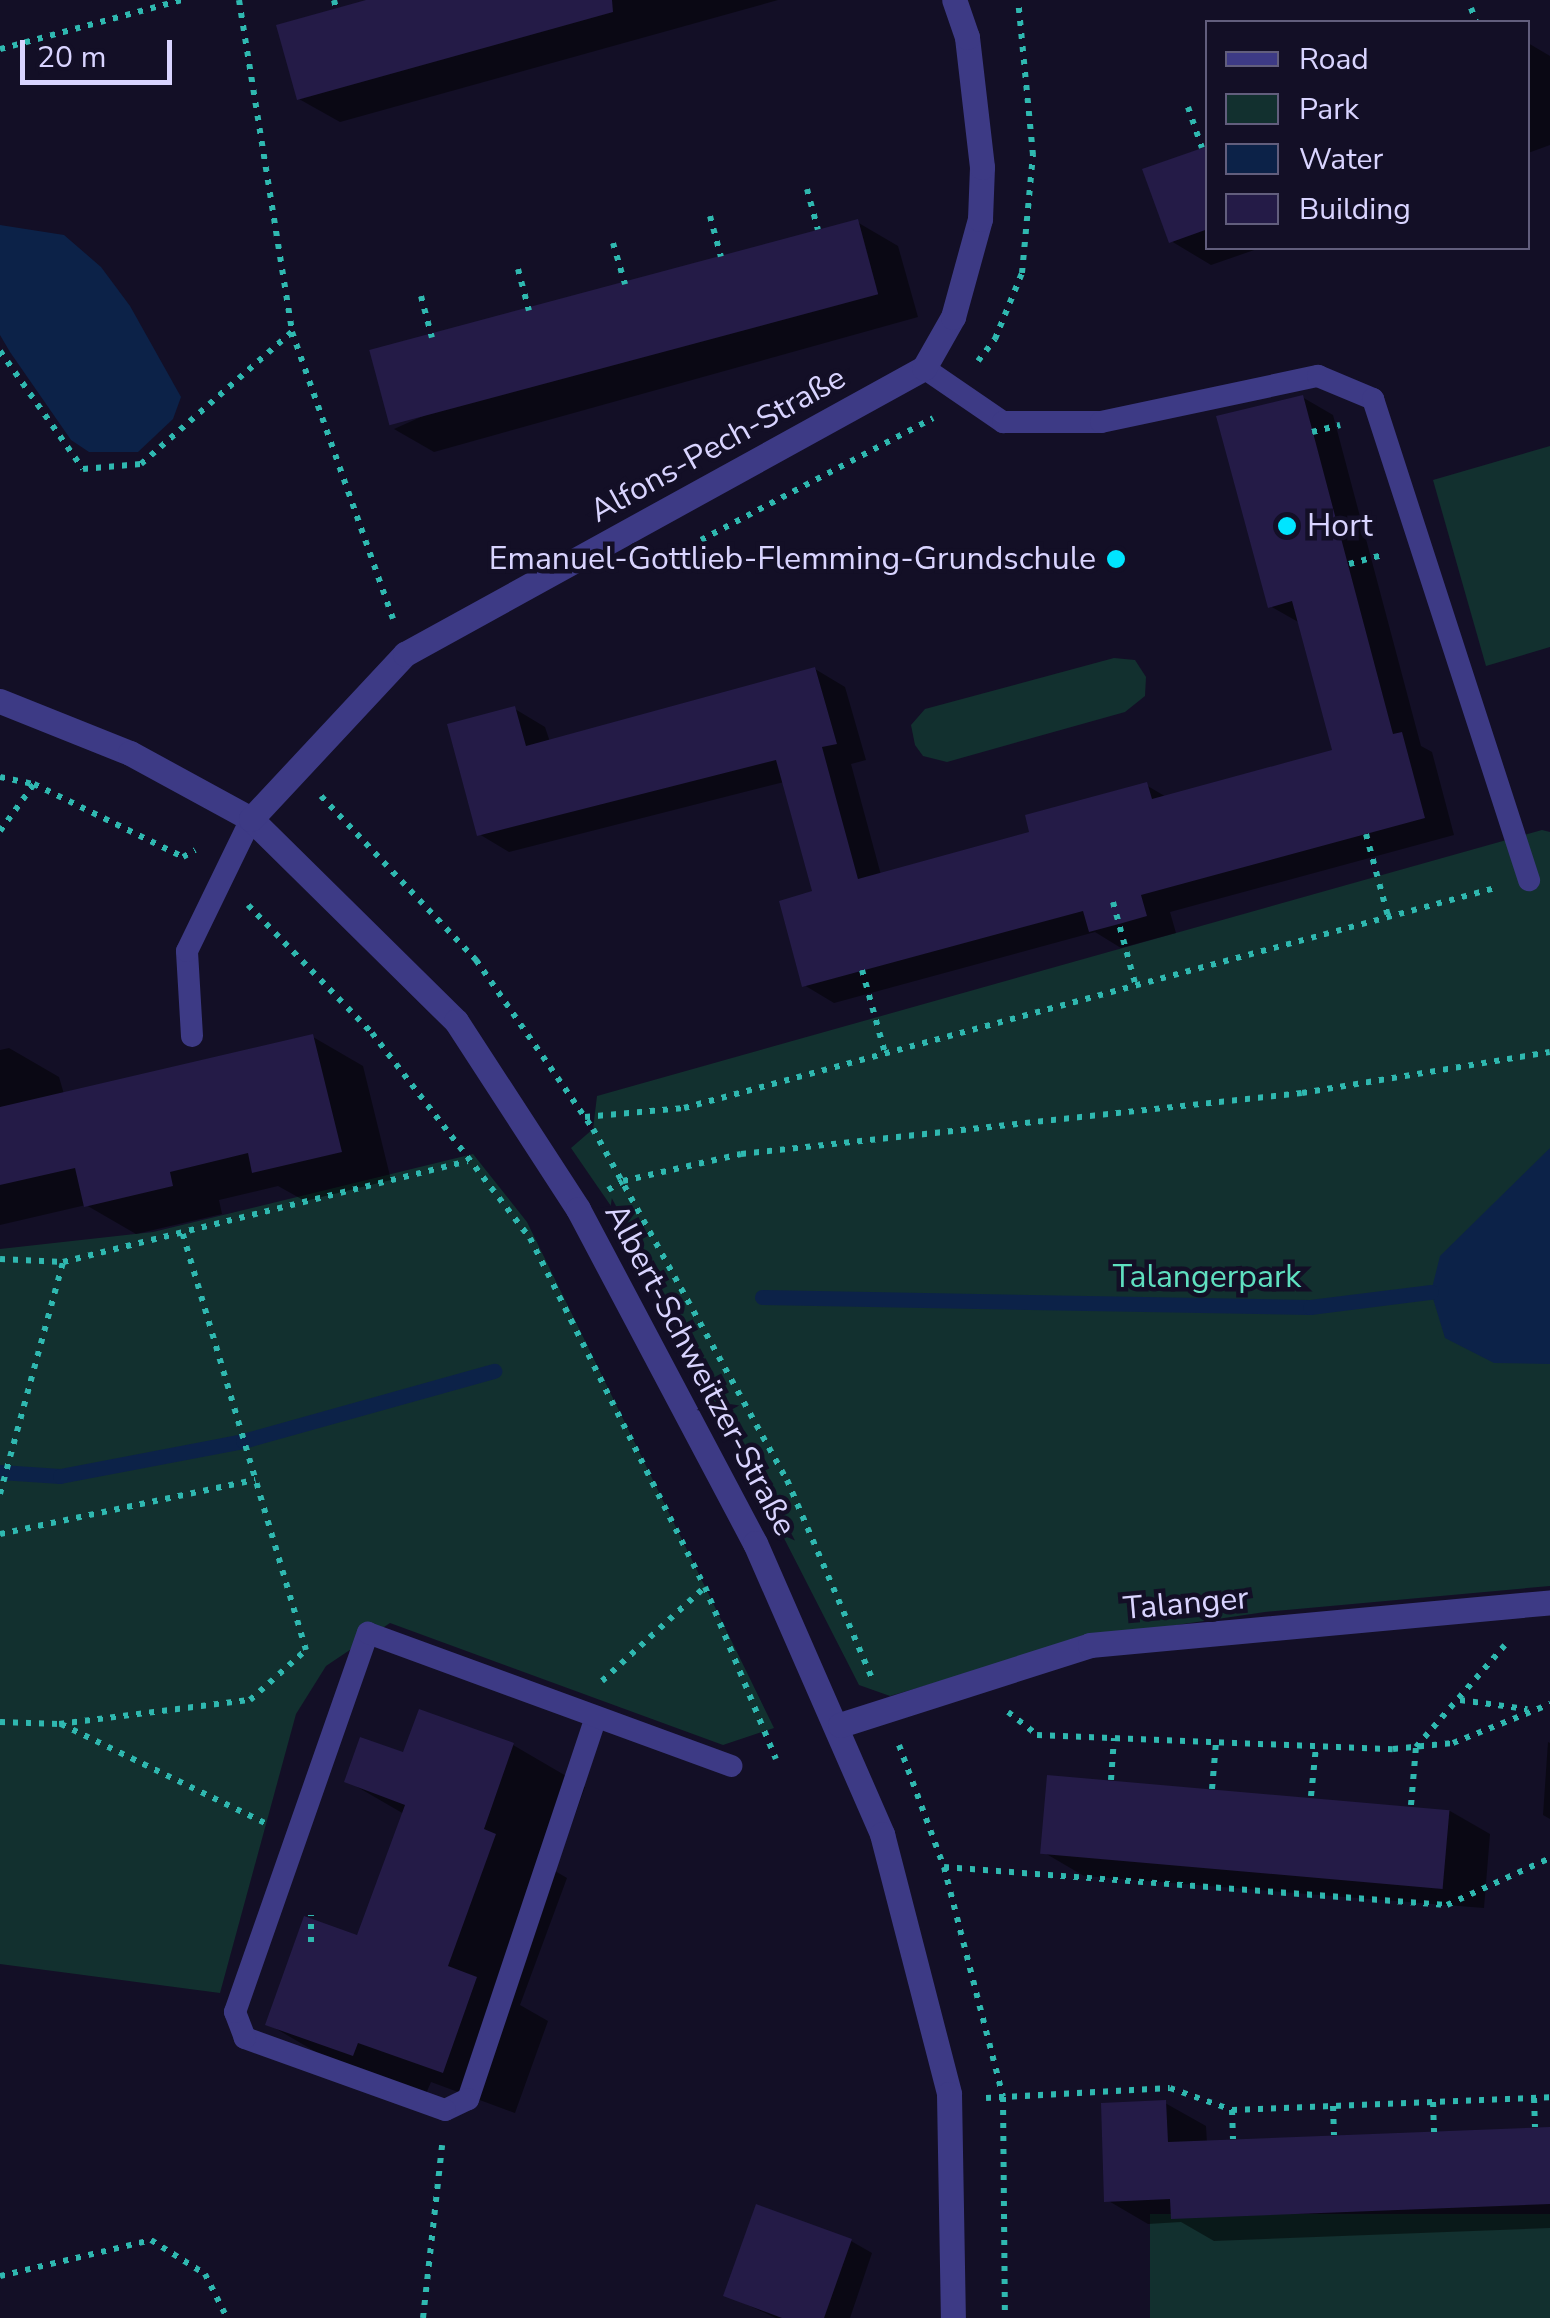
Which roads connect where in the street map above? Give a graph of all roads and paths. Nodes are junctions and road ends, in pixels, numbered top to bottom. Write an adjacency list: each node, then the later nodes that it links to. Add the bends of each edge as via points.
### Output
1 (181, 0): 7 (path)
2 (239, 0): 20 (path)
3 (954, 0): 23 (street, via 967,37 982,167 980,219 953,317)
4 (1018, 0): 10 (path)
5 (1471, 8): 6 (path)
6 (1475, 20)
7 (0, 49)
8 (1188, 107): 9 (path)
9 (1202, 148)
10 (1033, 155)
11 (807, 189): 13 (path)
12 (710, 216): 15 (path)
13 (818, 230)
14 (613, 243): 17 (path)
15 (721, 257)
16 (518, 269): 19 (path)
17 (625, 284)
18 (421, 296): 21 (path)
19 (529, 310)
20 (292, 332): 22 (path, via 141,464 84,469); 24 (path)
21 (432, 338)
22 (0, 351)
23 (924, 368): 24 (street, Alfons-Pech-Straße); 33 (lane, via 1004,422 1101,422 1318,376 1373,399)
24 (405, 654): 28 (street, Alfons-Pech-Straße)
25 (0, 701): 28 (street, Albert-Schweitzer-Straße, via 130,753)
26 (0, 777): 27 (path)
27 (34, 784): 29 (path); 31 (path)
28 (251, 819): 31 (path); 32 (lane); 43 (street, Albert-Schweitzer-Straße, via 456,1020)
29 (0, 832)
30 (1366, 834): 35 (path)
31 (183, 857): 32 (path)
32 (222, 878): 38 (lane, via 186,951); 42 (path, via 372,1033)
33 (1530, 880): 35 (path)
34 (1113, 902): 37 (path)
35 (1388, 916): 37 (path)
36 (862, 970): 40 (path)
37 (1135, 984): 40 (path)
38 (192, 1036)
39 (1550, 1052): 43 (path, via 1302,1093 741,1154 623,1181)
40 (885, 1053): 41 (path, via 684,1108)
41 (586, 1117)
42 (468, 1161): 44 (path); 45 (path)
43 (578, 1209): 45 (path); 62 (street, Albert-Schweitzer-Straße, via 755,1543)
44 (184, 1234): 47 (path); 48 (path)
45 (530, 1238): 51 (path)
46 (0, 1259): 47 (path)
47 (63, 1262): 49 (path)
48 (255, 1480): 50 (path); 61 (path, via 306,1650 250,1700)
49 (2, 1490)
50 (0, 1534)
51 (704, 1587): 57 (path); 67 (path)
52 (1550, 1602): 54 (street, Talanger, via 1090,1645)
53 (1481, 1673): 55 (path)
54 (971, 1683): 62 (street, Talanger); 63 (path, via 1036,1735)
55 (1459, 1700): 58 (path); 66 (path)
56 (1550, 1704): 58 (path)
57 (572, 1708): 59 (lane); 73 (lane, via 368,1634)
58 (1527, 1710): 66 (path, via 1453,1743)
59 (596, 1717): 68 (lane); 82 (lane, via 468,2100)
60 (0, 1722): 61 (path)
61 (60, 1724): 73 (path)
62 (840, 1726): 79 (street, Albert-Schweitzer-Straße, via 882,1834)
63 (1114, 1738): 64 (path); 69 (path)
64 (1216, 1742): 65 (path); 70 (path)
65 (1316, 1746): 66 (path); 71 (path)
66 (1416, 1746): 72 (path)
67 (776, 1759)
68 (731, 1766)
69 (1111, 1780)
70 (1212, 1789)
71 (1311, 1796)
72 (1411, 1805)
73 (296, 1838): 76 (path); 82 (lane, via 235,2012 246,2038)
74 (1550, 1858): 75 (path, via 1446,1905)
75 (944, 1867)
76 (311, 1942)
77 (1550, 2097): 78 (path)
78 (1534, 2098): 80 (path); 84 (path)
79 (950, 2101): 83 (path, via 1170,2088); 91 (street, Albert-Schweitzer-Straße)
80 (1433, 2102): 81 (path); 85 (path)
81 (1333, 2106): 83 (path); 86 (path)
82 (445, 2110): 90 (path)
83 (1232, 2110): 87 (path)
84 (1535, 2127)
85 (1434, 2132)
86 (1334, 2135)
87 (1233, 2139)
88 (0, 2276): 89 (path, via 151,2240 205,2274)
89 (226, 2318)
90 (423, 2318)
91 (953, 2318)

